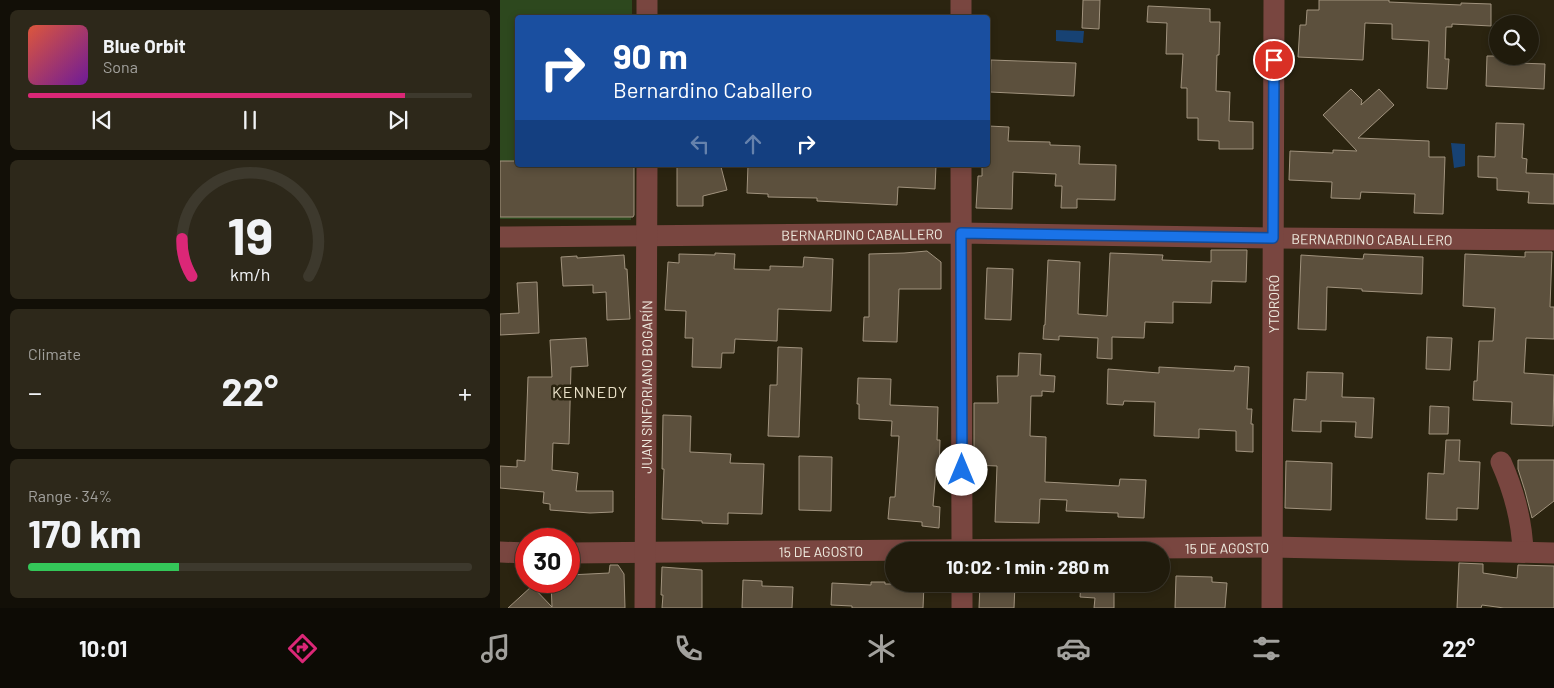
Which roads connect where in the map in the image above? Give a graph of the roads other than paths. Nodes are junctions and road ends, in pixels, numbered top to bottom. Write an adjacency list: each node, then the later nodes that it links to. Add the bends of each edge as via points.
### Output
1 (647, 0): 4 (street)
2 (961, 0): 5 (street)
3 (1274, 0): 11 (street, YTORORÓ)
4 (647, 15)
5 (961, 15)
6 (647, 167): 10 (street, JUAN SINFORIANO BOGARÍN)
7 (961, 167): 8 (street)
8 (961, 233): 10 (street, BERNARDINO CABALLERO); 11 (street, BERNARDINO CABALLERO); 14 (street)
9 (500, 237): 10 (street, BERNARDINO CABALLERO)
10 (646, 237): 22 (street, JUAN SINFORIANO BOGARÍN)
11 (1273, 238): 12 (street, BERNARDINO CABALLERO); 15 (street, YTORORÓ)
12 (1554, 240)
13 (1502, 462): 20 (street, via 1515,497)
14 (962, 542)
15 (1272, 547): 16 (street, 15 DE AGOSTO); 20 (street, 15 DE AGOSTO); 27 (street, YTORORÓ)
16 (1170, 548)
17 (885, 551): 22 (street, 15 DE AGOSTO)
18 (500, 552): 19 (street)
19 (515, 552)
20 (1523, 552): 23 (street, 15 DE AGOSTO)
21 (580, 553): 22 (street, 15 DE AGOSTO)
22 (646, 553): 25 (street, JUAN SINFORIANO BOGARÍN)
23 (1554, 553)
24 (962, 592): 26 (street)
25 (645, 608)
26 (962, 608)
27 (1272, 608)

